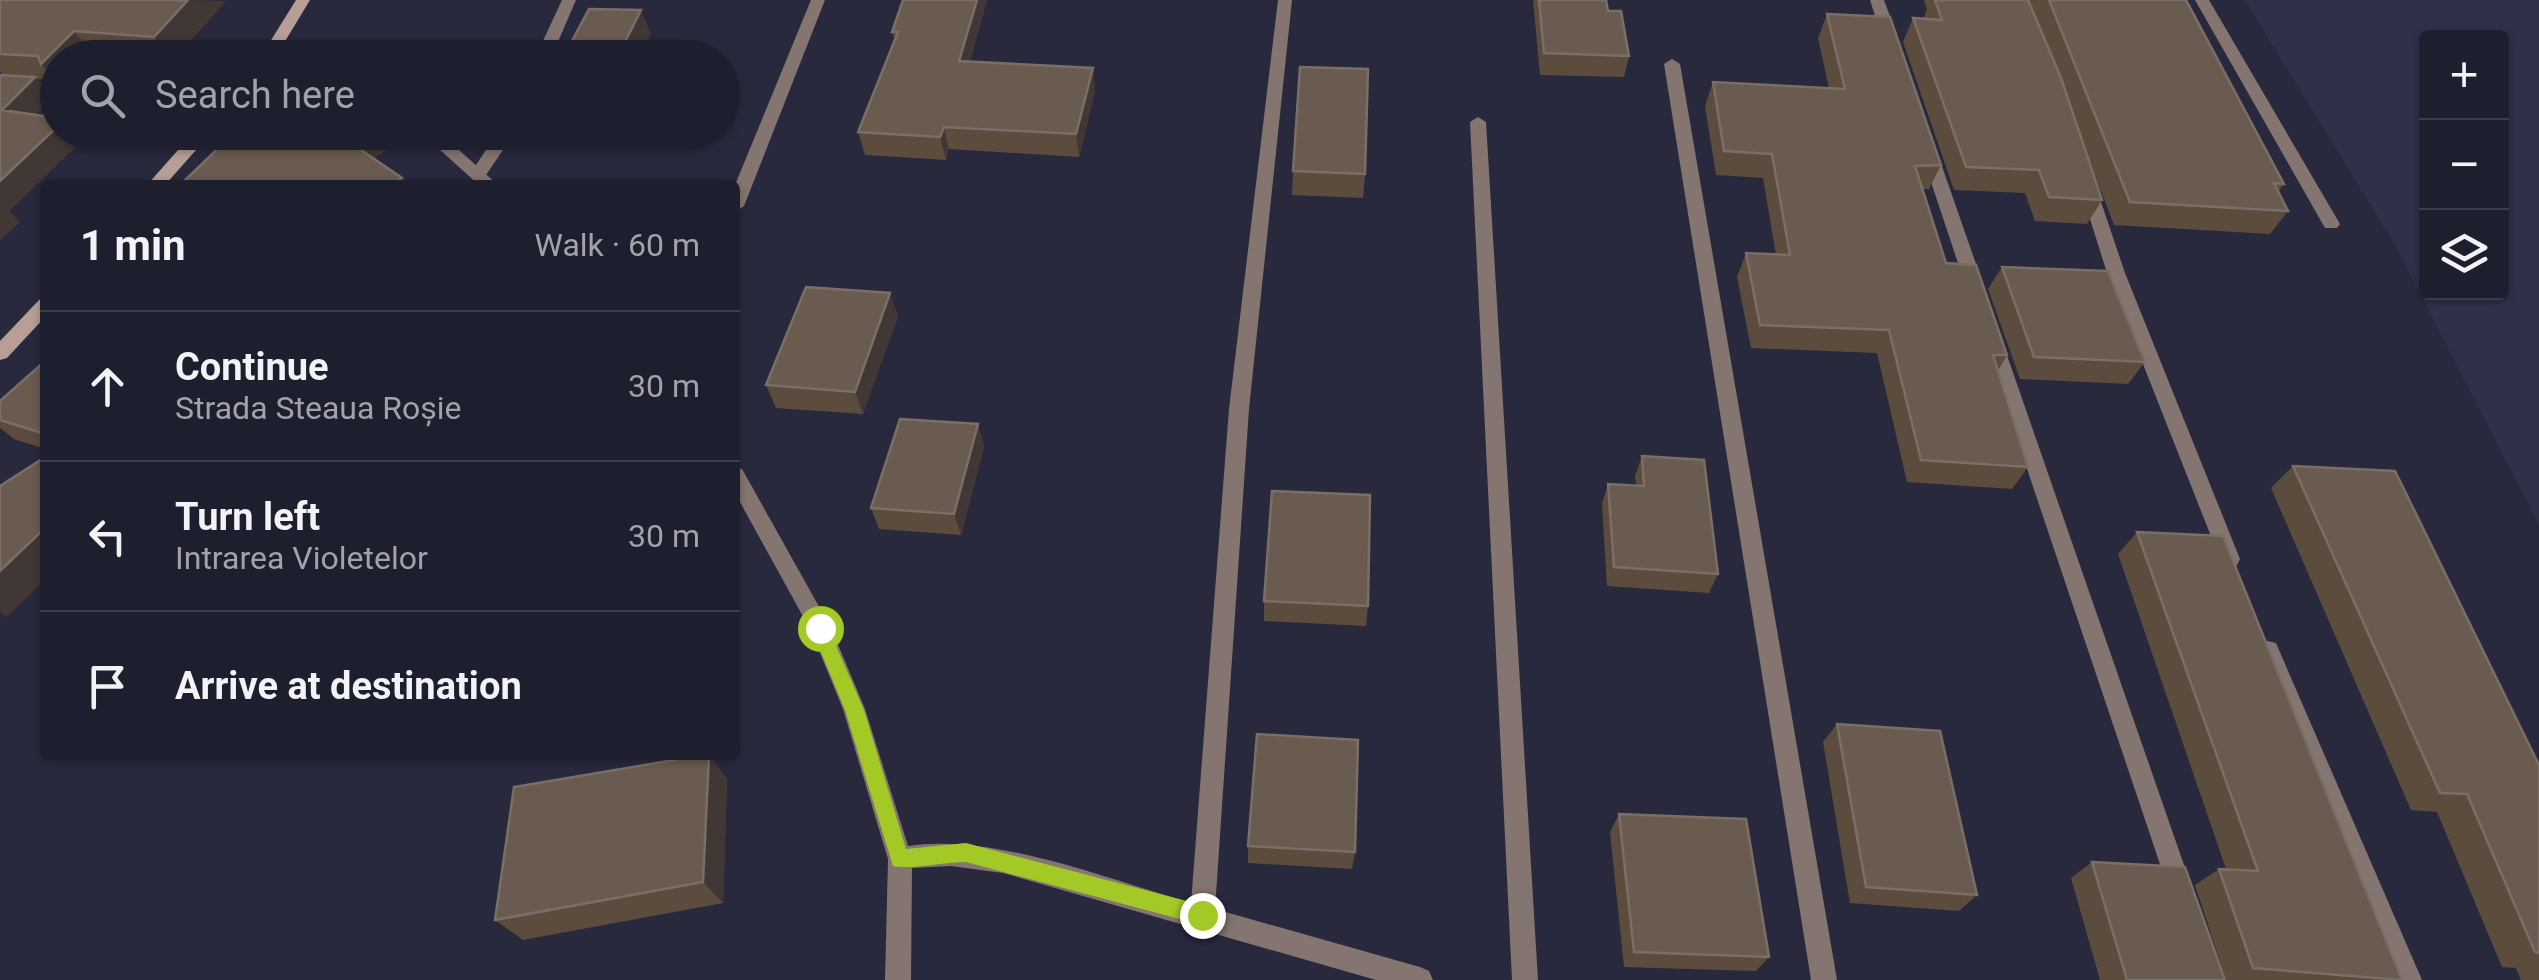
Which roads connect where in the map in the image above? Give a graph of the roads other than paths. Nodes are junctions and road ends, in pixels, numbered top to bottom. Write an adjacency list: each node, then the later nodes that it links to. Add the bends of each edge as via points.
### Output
1 (303, 0): 7 (main road)
2 (569, 0): 8 (street)
3 (818, 0): 21 (street)
4 (1285, 0): 30 (street, via 1239,409)
5 (1877, 0): 9 (street)
6 (2202, 0): 22 (street)
7 (279, 40)
8 (550, 40)
9 (1896, 56)
10 (1672, 64): 34 (street)
11 (0, 85): 12 (street)
12 (40, 88)
13 (1478, 122): 33 (street)
14 (1922, 132): 29 (street)
15 (187, 150): 20 (main road)
16 (449, 150): 19 (street)
17 (499, 150): 19 (street)
18 (2082, 169): 26 (street, via 2122,290)
19 (484, 179)
20 (160, 180)
21 (740, 194)
22 (2330, 224)
23 (40, 310): 24 (main road)
24 (0, 353)
25 (740, 483): 28 (street, via 820,628 854,710)
26 (2241, 586)
27 (2256, 622): 35 (street)
28 (900, 859): 30 (street, via 966,852); 31 (street)
29 (2186, 904)
30 (1202, 915): 32 (street)
31 (898, 980)
32 (1420, 980)
33 (1525, 980)
34 (1824, 980)
35 (2409, 980)

